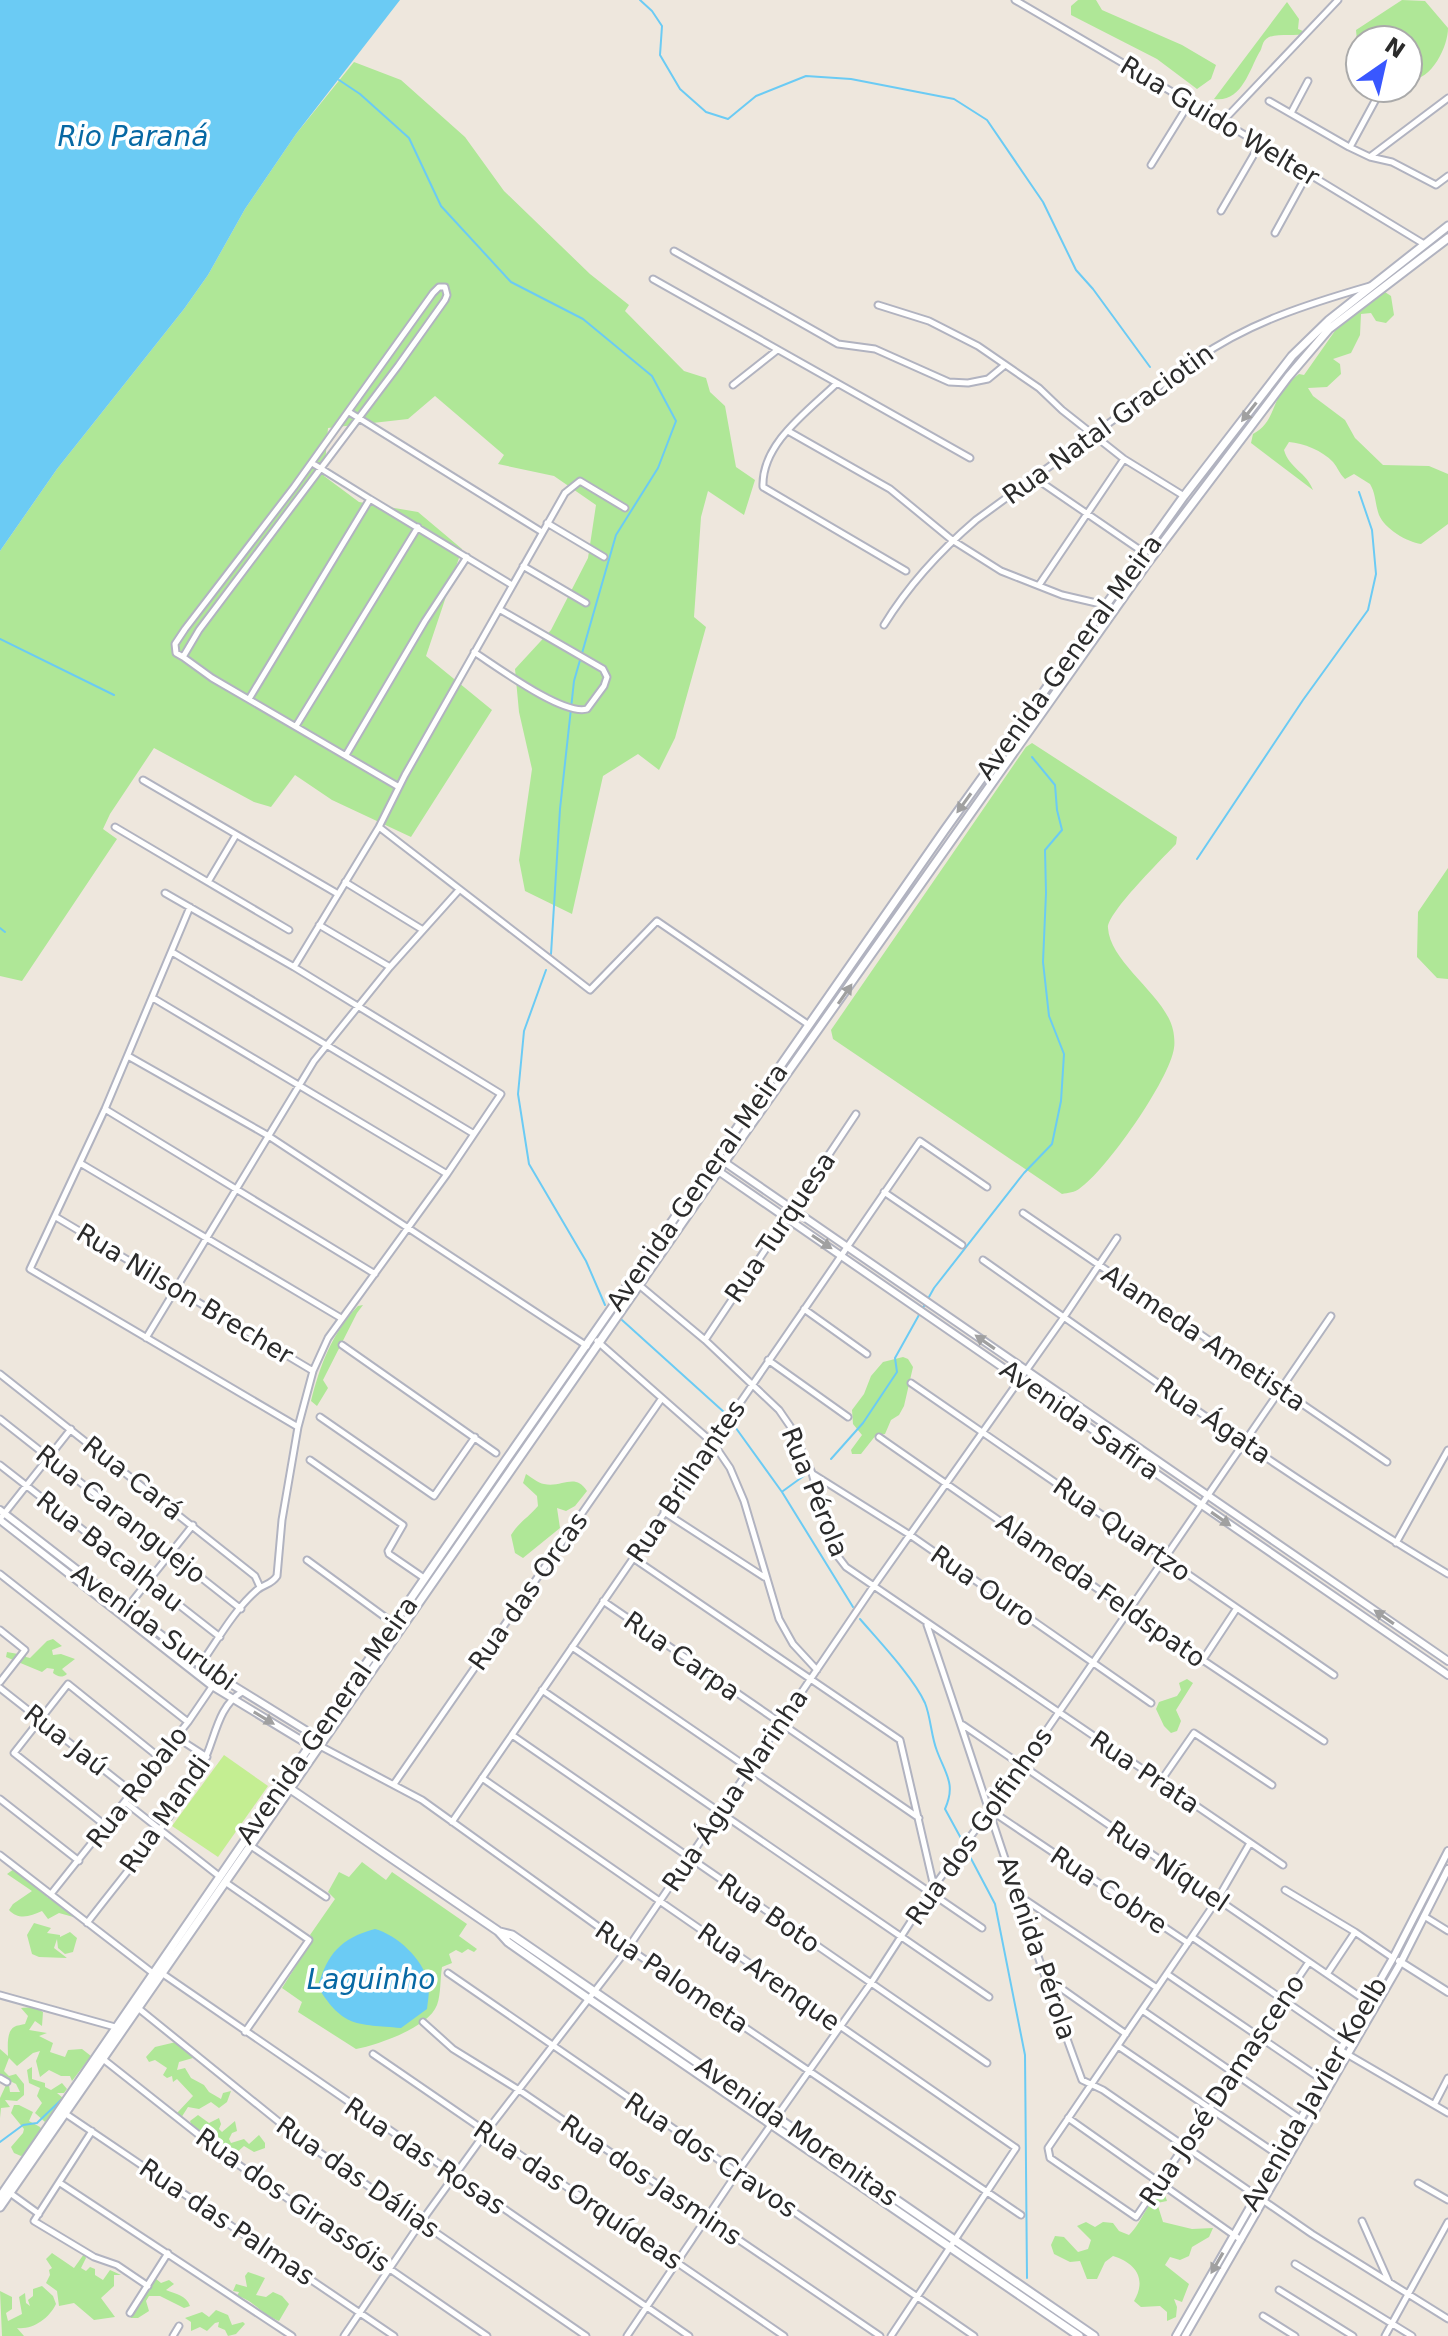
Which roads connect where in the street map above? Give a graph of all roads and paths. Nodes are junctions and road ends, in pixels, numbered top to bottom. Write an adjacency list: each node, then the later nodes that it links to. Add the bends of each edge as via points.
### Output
1 (1015, 0): 6 (street, Rua Guido Welter)
2 (1338, 0): 9 (street)
3 (1308, 81): 8 (street)
4 (1448, 98): 12 (street)
5 (1269, 101): 8 (street)
6 (1190, 102): 9 (street, Rua Guido Welter); 13 (street)
7 (1373, 104): 11 (street)
8 (1291, 113): 11 (street)
9 (1223, 121): 10 (street, Rua Guido Welter)
10 (1260, 144): 14 (street, Rua Guido Welter); 16 (street)
11 (1349, 147): 12 (street)
12 (1370, 157): 15 (street, via 1436,185)
13 (1151, 165)
14 (1308, 173): 18 (street); 20 (street, Rua Guido Welter)
15 (1448, 176)
16 (1221, 211)
17 (1448, 226): 20 (main road, Avenida General Meira)
18 (1275, 233)
19 (1448, 238): 22 (main road, Avenida General Meira)
20 (1424, 244): 22 (main road); 24 (main road, Avenida General Meira)
21 (674, 251): 27 (street, via 838,344 875,349 949,382 988,379)
22 (1430, 252): 41 (main road, Avenida General Meira, via 1329,329)
23 (653, 279): 26 (street)
24 (1375, 284): 33 (street, Rua Natal Graciotin, via 1227,338); 39 (main road, Avenida General Meira, one-way to 39, via 1292,356)
25 (878, 305): 27 (street, via 955,332)
26 (777, 350): 28 (street); 29 (street)
27 (1005, 365): 33 (street)
28 (836, 384): 32 (street); 34 (street)
29 (733, 385)
30 (349, 412): 31 (street); 31 (street, via 433,293 445,287 445,300); 36 (street)
31 (359, 418): 37 (street); 46 (street)
32 (788, 431): 47 (street, via 890,489); 52 (street, via 773,449 763,487)
33 (1092, 435): 35 (street); 38 (street, Rua Natal Graciotin)
34 (970, 458)
35 (1124, 459): 39 (street); 43 (street)
36 (312, 463): 37 (street); 61 (street, via 175,644)
37 (322, 469): 40 (street); 61 (street)
38 (1035, 478): 43 (street); 47 (street, Rua Natal Graciotin)
39 (1184, 496): 41 (main road); 48 (main road, Avenida General Meira)
40 (370, 499): 45 (street); 62 (street)
41 (1193, 503): 58 (main road, Avenida General Meira)
42 (625, 508): 44 (street, via 580,481 565,493)
43 (1087, 513): 48 (street); 54 (street)
44 (547, 523): 46 (street); 50 (street)
45 (418, 527): 49 (street); 63 (street)
46 (542, 532): 51 (street)
47 (952, 540): 54 (street, via 1001,571); 59 (street, Rua Natal Graciotin)
48 (1143, 552): 56 (main road, Avenida General Meira)
49 (467, 557): 53 (street); 64 (street)
50 (604, 557)
51 (523, 566): 53 (street); 55 (street)
52 (906, 571)
53 (512, 585): 57 (street)
54 (1039, 585): 56 (street)
55 (586, 603)
56 (1105, 605): 58 (main road); 84 (main road, Avenida General Meira, one-way to 84)
57 (499, 609): 60 (street); 60 (street, via 603,669 604,686 587,709 578,710)
58 (1113, 611): 85 (main road, Avenida General Meira, one-way to 58)
59 (884, 625)
60 (474, 652): 66 (street)
61 (183, 657): 62 (street)
62 (249, 699): 63 (street)
63 (296, 726): 64 (street)
64 (346, 755): 66 (street)
65 (143, 780): 69 (street)
66 (399, 787): 68 (street)
67 (115, 827): 70 (street)
68 (379, 827): 71 (street); 72 (street)
69 (236, 835): 70 (street); 74 (street)
70 (208, 882): 77 (street)
71 (345, 882): 74 (street); 78 (street)
72 (459, 890): 78 (street); 84 (street, via 590,990 657,921)
73 (165, 893): 75 (street)
74 (338, 894): 76 (street)
75 (190, 907): 79 (street); 80 (street)
76 (319, 925): 80 (street); 81 (street)
77 (289, 930)
78 (423, 930): 81 (street)
79 (172, 952): 82 (street); 86 (street)
80 (294, 967): 83 (street)
81 (390, 967): 83 (street)
82 (153, 998): 87 (street); 88 (street)
83 (357, 1007): 86 (street); 91 (street, via 501,1094)
84 (810, 1026): 85 (main road); 93 (main road, Avenida General Meira)
85 (818, 1032): 93 (main road, Avenida General Meira)
86 (327, 1043): 88 (street); 91 (street)
87 (128, 1056): 89 (street); 92 (street)
88 (299, 1085): 92 (street); 96 (street)
89 (105, 1109): 94 (street); 98 (street)
90 (856, 1114): 100 (street, Rua Turquesa)
91 (474, 1134): 96 (street)
92 (267, 1135): 98 (street); 104 (street)
93 (721, 1160): 95 (main road, Avenida General Meira); 100 (street, Avenida Safira)
94 (80, 1163): 102 (street); 106 (street)
95 (715, 1169): 103 (street, Avenida Safira); 113 (main road, Avenida General Meira); 120 (main road, Avenida General Meira)
96 (447, 1174): 104 (street)
97 (987, 1187): 99 (street, Rua Brilhantes, via 920,1141)
98 (236, 1190): 106 (street); 112 (street)
99 (884, 1192): 107 (street); 108 (street, Rua Brilhantes)
100 (792, 1207): 103 (street, Rua Turquesa); 108 (street, Avenida Safira)
101 (1023, 1213): 111 (street, Alameda Ametista)
102 (56, 1217): 114 (street, Rua Nilson Brecher); 119 (street, via 30,1269)
103 (785, 1217): 109 (street, Avenida Safira, one-way to 109); 121 (street, Rua Turquesa)
104 (409, 1227): 112 (street); 123 (street)
105 (1117, 1238): 111 (street, Rua Água Marinha)
106 (206, 1239): 114 (street); 118 (street)
107 (962, 1245)
108 (848, 1246): 109 (street, Rua Brilhantes); 127 (street, Avenida Safira, one-way to 108)
109 (841, 1255): 115 (street, Rua Brilhantes); 129 (street, Avenida Safira)
110 (983, 1260): 117 (street, Rua Ágata)
111 (1099, 1267): 117 (street, Rua Água Marinha); 132 (street, Alameda Ametista)
112 (375, 1274): 118 (street)
113 (639, 1285): 120 (main road, Avenida General Meira); 121 (street, Rua Pérola)
114 (176, 1288): 119 (street); 126 (street, Rua Nilson Brecher)
115 (804, 1309): 124 (street); 125 (street, Rua Brilhantes)
116 (1331, 1316): 132 (street, Rua dos Golfinhos)
117 (1064, 1317): 127 (street, Rua Água Marinha); 142 (street, Rua Ágata)
118 (341, 1318): 126 (street)
119 (146, 1338): 137 (street)
120 (596, 1340): 123 (main road, Avenida General Meira); 133 (street)
121 (705, 1340): 131 (street, Rua Pérola)
122 (342, 1345): 140 (street)
123 (590, 1348): 146 (main road, Avenida General Meira); 209 (main road, Avenida General Meira)
124 (867, 1354)
125 (768, 1360): 131 (street, Rua Brilhantes); 135 (street)
126 (313, 1371): 137 (street)
127 (1026, 1371): 129 (street, Rua Água Marinha); 153 (street, Avenida Safira)
128 (0, 1374): 138 (street, Rua Cará)
129 (1021, 1379): 139 (street, Rua Água Marinha); 154 (street, Avenida Safira)
130 (911, 1383): 139 (street, Rua Quartzo)
131 (751, 1384): 143 (street, Rua Brilhantes); 150 (street, Rua Pérola, via 790,1426)
132 (1280, 1390): 142 (street, Rua dos Golfinhos); 148 (street, Alameda Ametista)
133 (662, 1398): 143 (street); 216 (street, Rua das Orcas)
134 (320, 1417): 140 (street, via 434,1496)
135 (848, 1417)
136 (0, 1419): 145 (street, Rua Caranguejo)
137 (298, 1427): 171 (street, via 279,1566 273,1582)
138 (71, 1429): 145 (street); 157 (street, Rua Cará)
139 (981, 1431): 151 (street, Rua Água Marinha); 162 (street, Rua Quartzo)
140 (475, 1437): 146 (street)
141 (879, 1437): 151 (street, Alameda Feldspato)
142 (1243, 1441): 153 (street, Rua dos Golfinhos); 159 (street, Rua Ágata)
143 (713, 1443): 155 (street, Rua Brilhantes); 168 (street, via 744,1501)
144 (1448, 1450): 159 (street)
145 (48, 1457): 152 (street); 160 (street, Rua Caranguejo)
146 (501, 1457): 167 (main road, Avenida General Meira)
147 (310, 1460): 167 (street, via 403,1525 389,1554)
148 (1387, 1462)
149 (0, 1465): 152 (street, Rua Bacalhau)
150 (812, 1473): 158 (street, Rua Ouro); 172 (street, Rua Pérola, via 833,1550)
151 (946, 1483): 158 (street, Rua Água Marinha); 177 (street, Alameda Feldspato)
152 (26, 1486): 156 (street); 169 (street, Rua Bacalhau)
153 (1208, 1496): 154 (street, Rua dos Golfinhos); 166 (street, Avenida Safira)
154 (1201, 1505): 162 (street, Rua dos Golfinhos); 170 (street, Avenida Safira, one-way to 170)
155 (664, 1512): 161 (street, Rua Brilhantes); 168 (street)
156 (1, 1515): 174 (street, Avenida Surubi); 178 (street, Avenida Surubi)
157 (193, 1525): 160 (street); 171 (street, Rua Cará, via 255,1576)
158 (910, 1535): 172 (street, Rua Água Marinha); 186 (street, Rua Ouro)
159 (1396, 1543): 165 (street, Rua Ágata)
160 (172, 1553): 169 (street); 176 (street, Rua Caranguejo)
161 (633, 1558): 173 (street, Rua Brilhantes); 192 (street)
162 (1163, 1558): 175 (street, Rua Quartzo); 177 (street, Rua dos Golfinhos)
163 (307, 1560): 179 (street)
164 (0, 1574): 201 (street)
165 (1448, 1574)
166 (1324, 1576): 170 (street); 185 (street, Avenida Safira, one-way to 166)
167 (424, 1578): 179 (main road, Avenida General Meira)
168 (766, 1578): 188 (street, via 779,1619)
169 (149, 1581): 174 (street); 182 (street, Rua Bacalhau)
170 (1318, 1586): 190 (street, Avenida Safira)
171 (260, 1587): 176 (street)
172 (873, 1587): 180 (street, Rua Pérola); 188 (street, Rua Água Marinha)
173 (603, 1601): 183 (street, Rua Brilhantes); 202 (street, Rua Carpa)
174 (126, 1608): 178 (street); 187 (street, Avenida Surubi)
175 (1237, 1608): 184 (street); 189 (street, Rua Quartzo)
176 (241, 1609): 182 (street)
177 (1128, 1610): 184 (street, Alameda Feldspato); 186 (street, Rua dos Golfinhos)
178 (122, 1616): 194 (street, Avenida Surubi)
179 (393, 1623): 205 (main road, Avenida General Meira)
180 (927, 1625): 199 (street, Rua Prata); 203 (street, Avenida Pérola)
181 (0, 1630): 193 (street, via 25,1650)
182 (220, 1637): 187 (street)
183 (572, 1647): 195 (street, Rua Brilhantes); 213 (street)
184 (1202, 1661): 207 (street, Alameda Feldspato)
185 (1448, 1661)
186 (1092, 1662): 198 (street, Rua Ouro); 199 (street, Rua dos Golfinhos)
187 (200, 1665): 191 (street, Avenida Surubi)
188 (817, 1670): 192 (street, Rua Água Marinha)
189 (1334, 1675)
190 (1448, 1675)
191 (218, 1678): 194 (street, Rua Robalo); 196 (street, Avenida Surubi)
192 (811, 1678): 202 (street, Rua Água Marinha); 224 (street, via 900,1740)
193 (0, 1685): 200 (street, Rua Jaú)
194 (212, 1686): 197 (street, Avenida Surubi); 201 (street, Rua Robalo)
195 (542, 1690): 204 (street, Rua Brilhantes); 223 (street)
196 (242, 1692): 197 (street); 205 (street, Avenida Surubi)
197 (231, 1699): 208 (street, Avenida Surubi, one-way to 208); 210 (street, Rua Mandi)
198 (1151, 1703)
199 (1058, 1713): 212 (street, Rua dos Golfinhos); 215 (street, Rua Prata)
200 (40, 1720): 211 (street, via 68,1684); 219 (street, Rua Jaú); 226 (street, via 14,1753)
201 (188, 1722): 206 (street, Rua Robalo)
202 (781, 1724): 213 (street, Rua Água Marinha); 224 (street, Rua Carpa)
203 (961, 1724): 212 (street, Rua Níquel); 222 (street, Avenida Pérola)
204 (512, 1735): 214 (street, Rua Brilhantes); 232 (street, Rua Boto)
205 (315, 1736): 208 (main road, Avenida General Meira); 209 (main road)
206 (176, 1737): 210 (street); 211 (street, Rua Robalo)
207 (1324, 1741)
208 (309, 1745): 209 (main road); 218 (main road, Avenida General Meira)
209 (320, 1746): 216 (street, Rua Palometa); 218 (main road, Avenida General Meira)
210 (207, 1757): 227 (street, Rua Mandi)
211 (160, 1758): 219 (street, Rua Robalo)
212 (1022, 1766): 222 (street, Rua dos Golfinhos); 242 (street, Rua Níquel)
213 (751, 1770): 223 (street, Rua Água Marinha); 237 (street)
214 (482, 1778): 225 (street, Rua Brilhantes); 243 (street, Rua Arenque)
215 (1160, 1782): 217 (street, via 1194,1733); 228 (street, Rua Prata)
216 (394, 1784): 225 (street, Rua Palometa)
217 (1272, 1785)
218 (286, 1786): 229 (main road, Avenida General Meira); 236 (main road, Avenida General Meira); 247 (main road, Avenida Morenitas)
219 (132, 1792): 221 (street, Rua Robalo)
220 (0, 1799): 233 (street)
221 (125, 1802): 226 (street, Rua Robalo); 227 (street)
222 (990, 1810): 237 (street, Rua dos Golfinhos); 240 (street, Avenida Pérola); 252 (street, Rua Cobre)
223 (720, 1812): 232 (street, Rua Água Marinha); 251 (street)
224 (919, 1818): 237 (street)
225 (452, 1822): 253 (street, Rua Palometa)
226 (106, 1826): 233 (street, Rua Robalo)
227 (158, 1829): 236 (street); 245 (street, Rua Mandi)
228 (1250, 1843): 234 (street, Rua Prata); 242 (street)
229 (250, 1846): 236 (main road, Avenida General Meira); 241 (street)
230 (1448, 1851): 254 (street, Avenida Javier Koelb)
231 (0, 1855): 239 (street, Rua das Rosas)
232 (690, 1857): 243 (street, Rua Água Marinha); 262 (street, Rua Boto)
233 (79, 1861): 239 (street, Rua Robalo)
234 (1283, 1865)
235 (1447, 1872): 244 (street, Avenida Javier Koelb)
236 (222, 1879): 260 (main road, Avenida General Meira); 277 (street, via 309,1940)
237 (932, 1890): 246 (street); 251 (street, Rua dos Golfinhos)
238 (1285, 1890): 249 (street)
239 (51, 1894): 245 (street, Rua das Rosas)
240 (1018, 1895): 261 (street, Avenida Pérola); 263 (street)
241 (326, 1897)
242 (1217, 1900): 250 (street); 255 (street, Rua Níquel)
243 (660, 1901): 253 (street, Rua Água Marinha); 275 (street, Rua Arenque)
244 (1424, 1916): 248 (street); 256 (street, Avenida Javier Koelb)
245 (87, 1923): 260 (street, Rua das Rosas)
246 (982, 1928)
247 (498, 1931): 264 (main road, Avenida Morenitas, via 512,1935); 268 (main road, Avenida Morenitas)
248 (1448, 1931)
249 (1355, 1932): 254 (street); 259 (street)
250 (1192, 1937): 252 (street); 269 (street)
251 (901, 1938): 262 (street, Rua dos Golfinhos); 267 (street)
252 (1188, 1943): 258 (street)
253 (628, 1948): 264 (street, Rua Água Marinha); 289 (street, Rua Palometa)
254 (1393, 1958): 256 (street); 270 (street, Avenida Javier Koelb)
255 (1309, 1962): 259 (street, Rua Níquel); 269 (street, Rua José Damasceno)
256 (1401, 1962): 265 (street); 271 (street, Avenida Javier Koelb)
257 (448, 1973): 281 (street, Rua dos Cravos)
258 (1167, 1974): 263 (street); 279 (street)
259 (1327, 1974): 270 (street, Rua Níquel)
260 (158, 1975): 272 (main road, Avenida General Meira); 276 (main road, Avenida General Meira); 277 (street, Rua das Rosas)
261 (1043, 1977): 278 (street); 296 (street, Avenida Pérola, via 1082,2080)
262 (871, 1983): 275 (street, Rua dos Golfinhos); 288 (street, Rua Boto)
263 (1157, 1988): 273 (street)
264 (594, 1991): 268 (street, Rua Água Marinha); 304 (main road, Avenida Morenitas)
265 (1448, 1992)
266 (0, 1995): 276 (street)
267 (989, 1997)
268 (589, 1999): 281 (street, Rua Água Marinha); 304 (main road, Avenida Morenitas)
269 (1283, 2000): 279 (street, Rua José Damasceno); 280 (street)
270 (1367, 2002): 271 (street, Rua Níquel); 280 (street, Avenida Javier Koelb)
271 (1375, 2007): 283 (street, Avenida Javier Koelb)
272 (138, 2008): 276 (main road, Avenida General Meira); 327 (street, Rua das Dálias, via 300,2139)
273 (1142, 2010): 278 (street); 290 (street)
274 (423, 2022): 297 (street, Rua dos Jasmins, via 453,2049)
275 (840, 2027): 289 (street, Rua dos Golfinhos); 317 (street, Rua Arenque, via 1016,2148)
276 (118, 2029): 287 (main road, Avenida General Meira); 300 (main road, Avenida General Meira)
277 (245, 2032): 312 (street, Rua das Rosas)
278 (1126, 2034): 282 (street)
279 (1259, 2036): 290 (street, Rua José Damasceno); 293 (street)
280 (1345, 2042): 283 (street); 284 (street, Avenida Javier Koelb)
281 (553, 2046): 297 (street, Rua Água Marinha); 311 (street, Rua dos Cravos)
282 (1118, 2046): 296 (street); 299 (street)
283 (1352, 2047): 286 (street, Avenida Javier Koelb)
284 (1340, 2050): 286 (street); 293 (street, Avenida Javier Koelb)
285 (373, 2054): 307 (street, Rua das Orquídeas)
286 (1348, 2055): 295 (street, Avenida Javier Koelb); 298 (street)
287 (103, 2059): 300 (main road, Avenida General Meira); 335 (street, Rua dos Girassóis, via 223,2154)
288 (987, 2063)
289 (810, 2071): 304 (street, Rua dos Golfinhos); 317 (street, Rua Palometa)
290 (1234, 2073): 299 (street, Rua José Damasceno); 303 (street)
291 (0, 2078): 294 (street)
292 (1448, 2078): 298 (street)
293 (1322, 2081): 295 (street); 303 (street, Avenida Javier Koelb)
294 (7, 2082)
295 (1330, 2085): 305 (street, Avenida Javier Koelb)
296 (1090, 2086): 302 (street); 308 (street)
297 (519, 2090): 307 (street, Rua Água Marinha); 325 (street, Rua dos Jasmins)
298 (1434, 2105): 301 (street)
299 (1209, 2110): 308 (street, Rua José Damasceno); 309 (street)
300 (62, 2111): 306 (street, Rua das Palmas); 316 (main road, Avenida General Meira); 319 (main road, Avenida General Meira)
301 (1448, 2113)
302 (1068, 2118): 314 (street); 314 (street, Rua José Damasceno, via 1048,2148 1050,2158 1136,2217)
303 (1300, 2119): 305 (street); 309 (street, Avenida Javier Koelb)
304 (775, 2121): 311 (street, Rua dos Golfinhos); 331 (main road, Avenida Morenitas)
305 (1308, 2124): 310 (street, Avenida Javier Koelb)
306 (92, 2131): 313 (street); 343 (street, Rua das Palmas)
307 (486, 2132): 312 (street, Rua Água Marinha); 333 (street, Rua das Orquídeas)
308 (1184, 2146): 314 (street, Rua José Damasceno); 318 (street)
309 (1279, 2156): 310 (street); 318 (street, Avenida Javier Koelb)
310 (1287, 2161): 321 (street, Avenida Javier Koelb)
311 (737, 2173): 325 (street, Rua dos Golfinhos); 340 (street, Rua dos Cravos)
312 (456, 2177): 327 (street, Rua Água Marinha); 341 (street, Rua das Rosas)
313 (60, 2183): 323 (street); 332 (street)
314 (1159, 2183): 329 (street)
315 (1418, 2183): 320 (street)
316 (10, 2193): 322 (main road, Avenida General Meira); 323 (street)
317 (987, 2193): 324 (street, Rua Palometa); 331 (street)
318 (1255, 2196): 321 (street); 329 (street, Avenida Javier Koelb)
319 (0, 2197)
320 (1448, 2200)
321 (1263, 2202): 330 (street, Avenida Javier Koelb); 336 (street)
322 (0, 2207)
323 (39, 2214): 337 (street, via 34,2221)
324 (1021, 2215)
325 (708, 2219): 333 (street, Rua dos Golfinhos); 358 (street, Rua dos Jasmins)
326 (1362, 2221): 336 (street)
327 (421, 2222): 335 (street, Rua Água Marinha); 354 (street, Rua das Dálias)
328 (1448, 2222): 339 (street)
329 (1233, 2235): 330 (street); 363 (street, Avenida Javier Koelb, one-way to 363)
330 (1241, 2240): 364 (street, Avenida Javier Koelb)
331 (954, 2245): 340 (street); 361 (main road, Avenida Morenitas); 362 (main road, Avenida Morenitas)
332 (168, 2253): 337 (street); 348 (street)
333 (677, 2263): 341 (street, Rua dos Golfinhos); 357 (street, Rua das Orquídeas)
334 (1295, 2264): 346 (street)
335 (389, 2268): 343 (street, Rua Água Marinha); 353 (street, Rua dos Girassóis)
336 (1389, 2283): 339 (street)
337 (148, 2286): 342 (street)
338 (1279, 2290): 366 (street)
339 (1409, 2295): 345 (street); 346 (street)
340 (918, 2297): 359 (street); 360 (street, Rua dos Cravos)
341 (646, 2307): 355 (street, Rua dos Golfinhos); 356 (street, Rua das Rosas)
342 (130, 2313)
343 (360, 2313): 351 (street, Rua Água Marinha); 352 (street, Rua das Palmas)
344 (1263, 2316): 365 (street)
345 (1448, 2319)
346 (1392, 2324): 367 (street); 368 (street)
347 (179, 2326): 349 (street)
348 (283, 2333): 350 (street)
349 (173, 2336)
350 (292, 2336)
351 (344, 2336)
352 (394, 2336)
353 (487, 2336)
354 (586, 2336)
355 (627, 2336)
356 (689, 2336)
357 (784, 2336)
358 (880, 2336)
359 (891, 2336)
360 (974, 2336)
361 (1079, 2336)
362 (1094, 2336)
363 (1176, 2336)
364 (1185, 2336)
365 (1295, 2336)
366 (1353, 2336)
367 (1385, 2336)
368 (1412, 2336)

